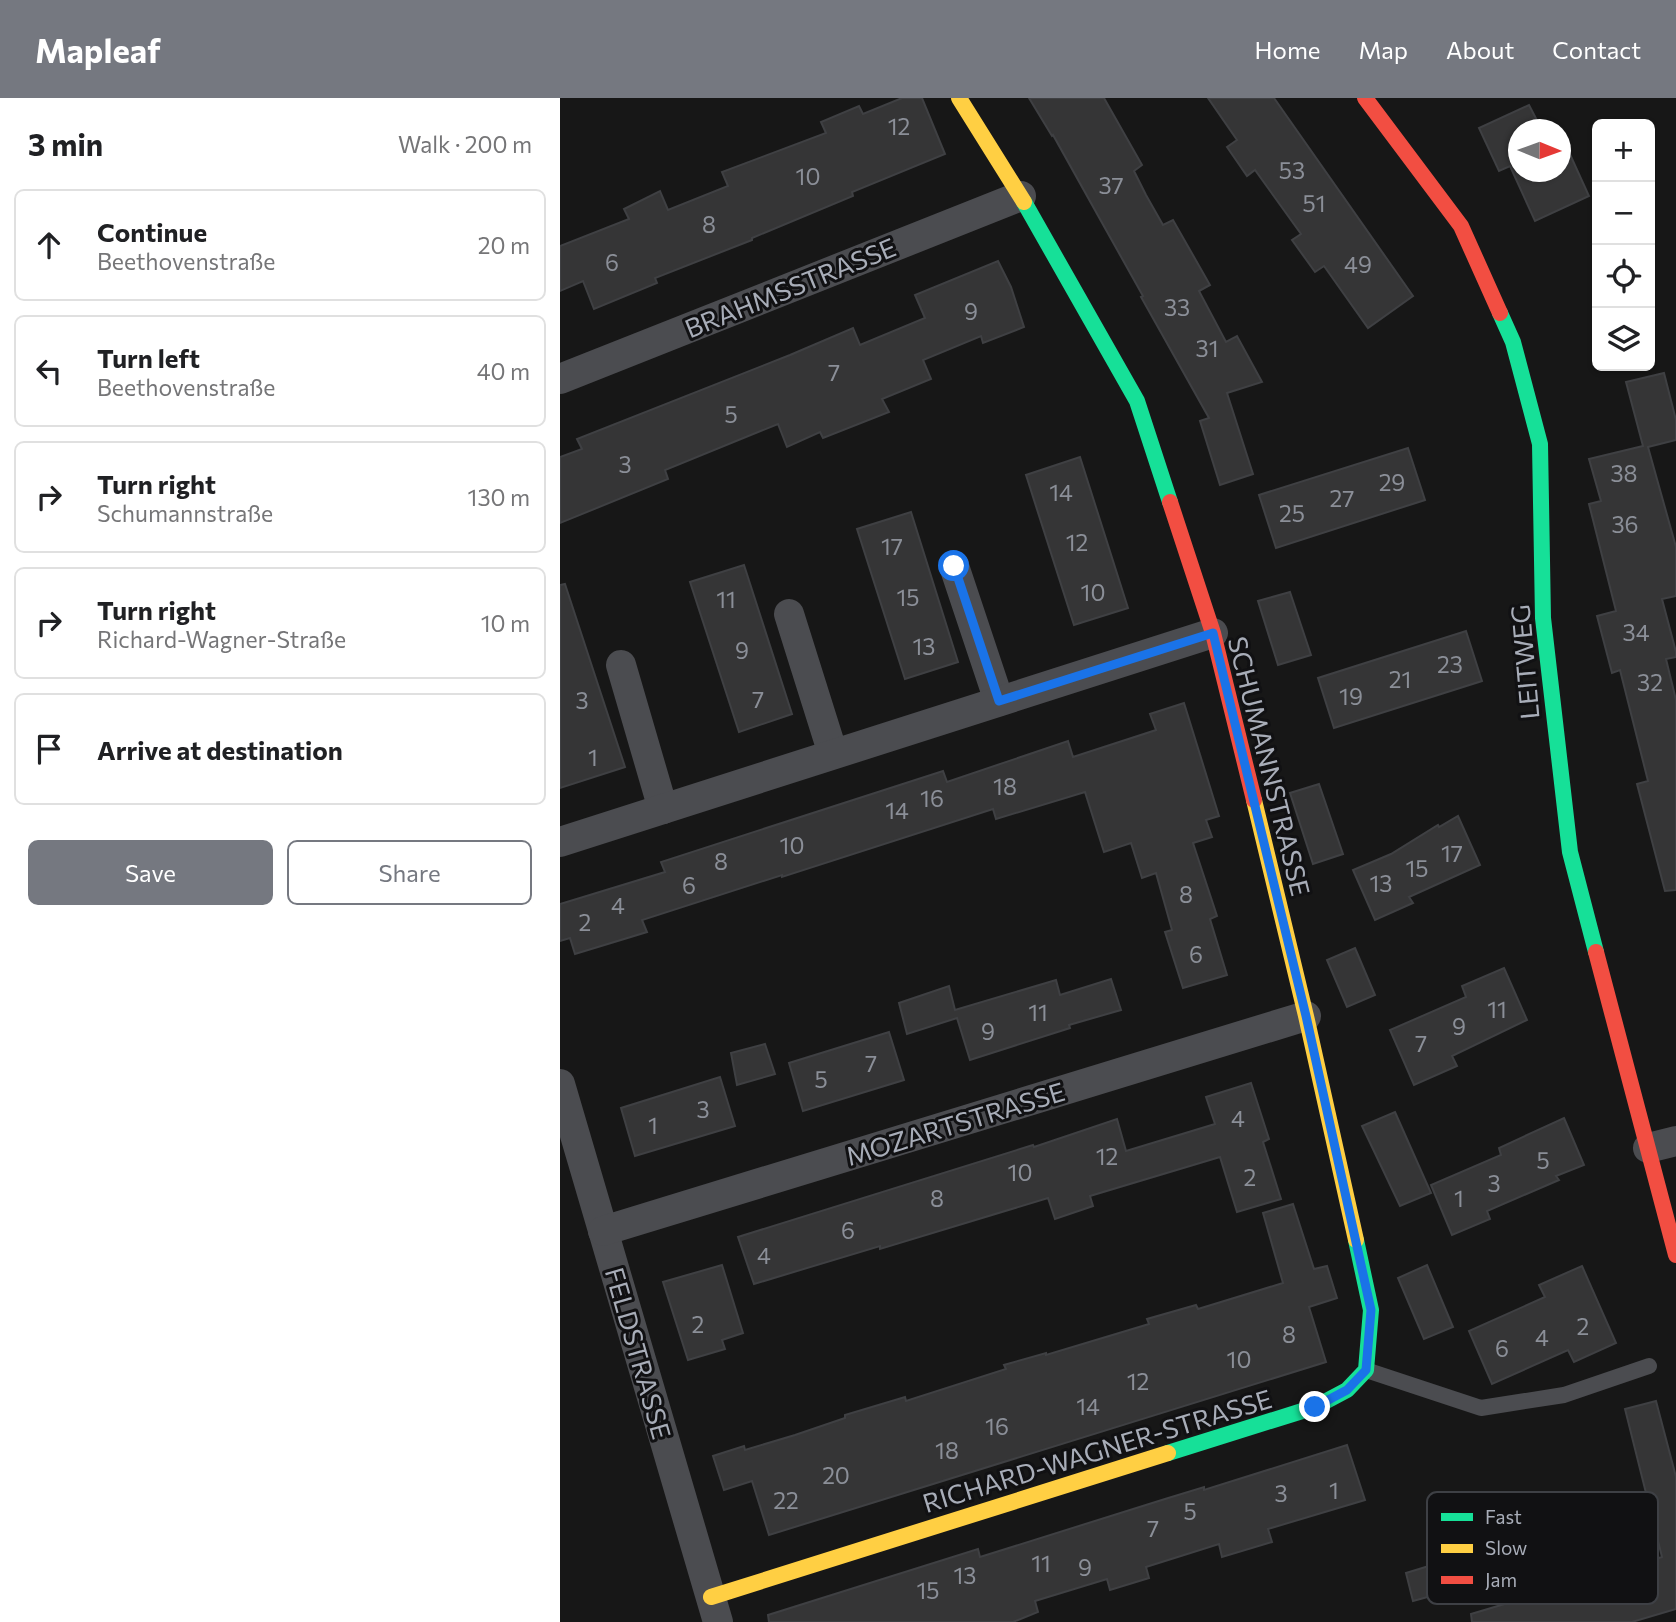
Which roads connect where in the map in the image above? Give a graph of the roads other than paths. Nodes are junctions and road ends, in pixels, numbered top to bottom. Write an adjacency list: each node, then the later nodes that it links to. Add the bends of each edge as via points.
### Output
1 (959, 98): 3 (street, SCHUMANNSTRASSE)
2 (1365, 98): 15 (street, LEITWEG, via 1461,226 1513,342 1540,444 1543,618 1570,852)
3 (1021, 195): 4 (street, BRAHMSSTRASSE); 7 (street, SCHUMANNSTRASSE, via 1137,401)
4 (560, 379)
5 (954, 566): 9 (street)
6 (789, 614): 10 (street)
7 (1213, 633): 9 (street); 13 (street, SCHUMANNSTRASSE)
8 (621, 665): 11 (street)
9 (999, 701): 10 (street)
10 (833, 754): 11 (street)
11 (663, 809): 12 (street)
12 (560, 842)
13 (1306, 1016): 16 (street, MOZARTSTRASSE); 19 (street, SCHUMANNSTRASSE, via 1371,1310)
14 (560, 1084): 16 (street, FELDSTRASSE)
15 (1662, 1144): 17 (street, LEITWEG)
16 (603, 1231): 20 (street, FELDSTRASSE)
17 (1676, 1255)
18 (1649, 1366): 19 (lane, via 1564,1395 1482,1408)
19 (1366, 1370): 20 (street, RICHARD-WAGNER-STRASSE, via 1347,1390 1315,1407)
20 (715, 1609)

